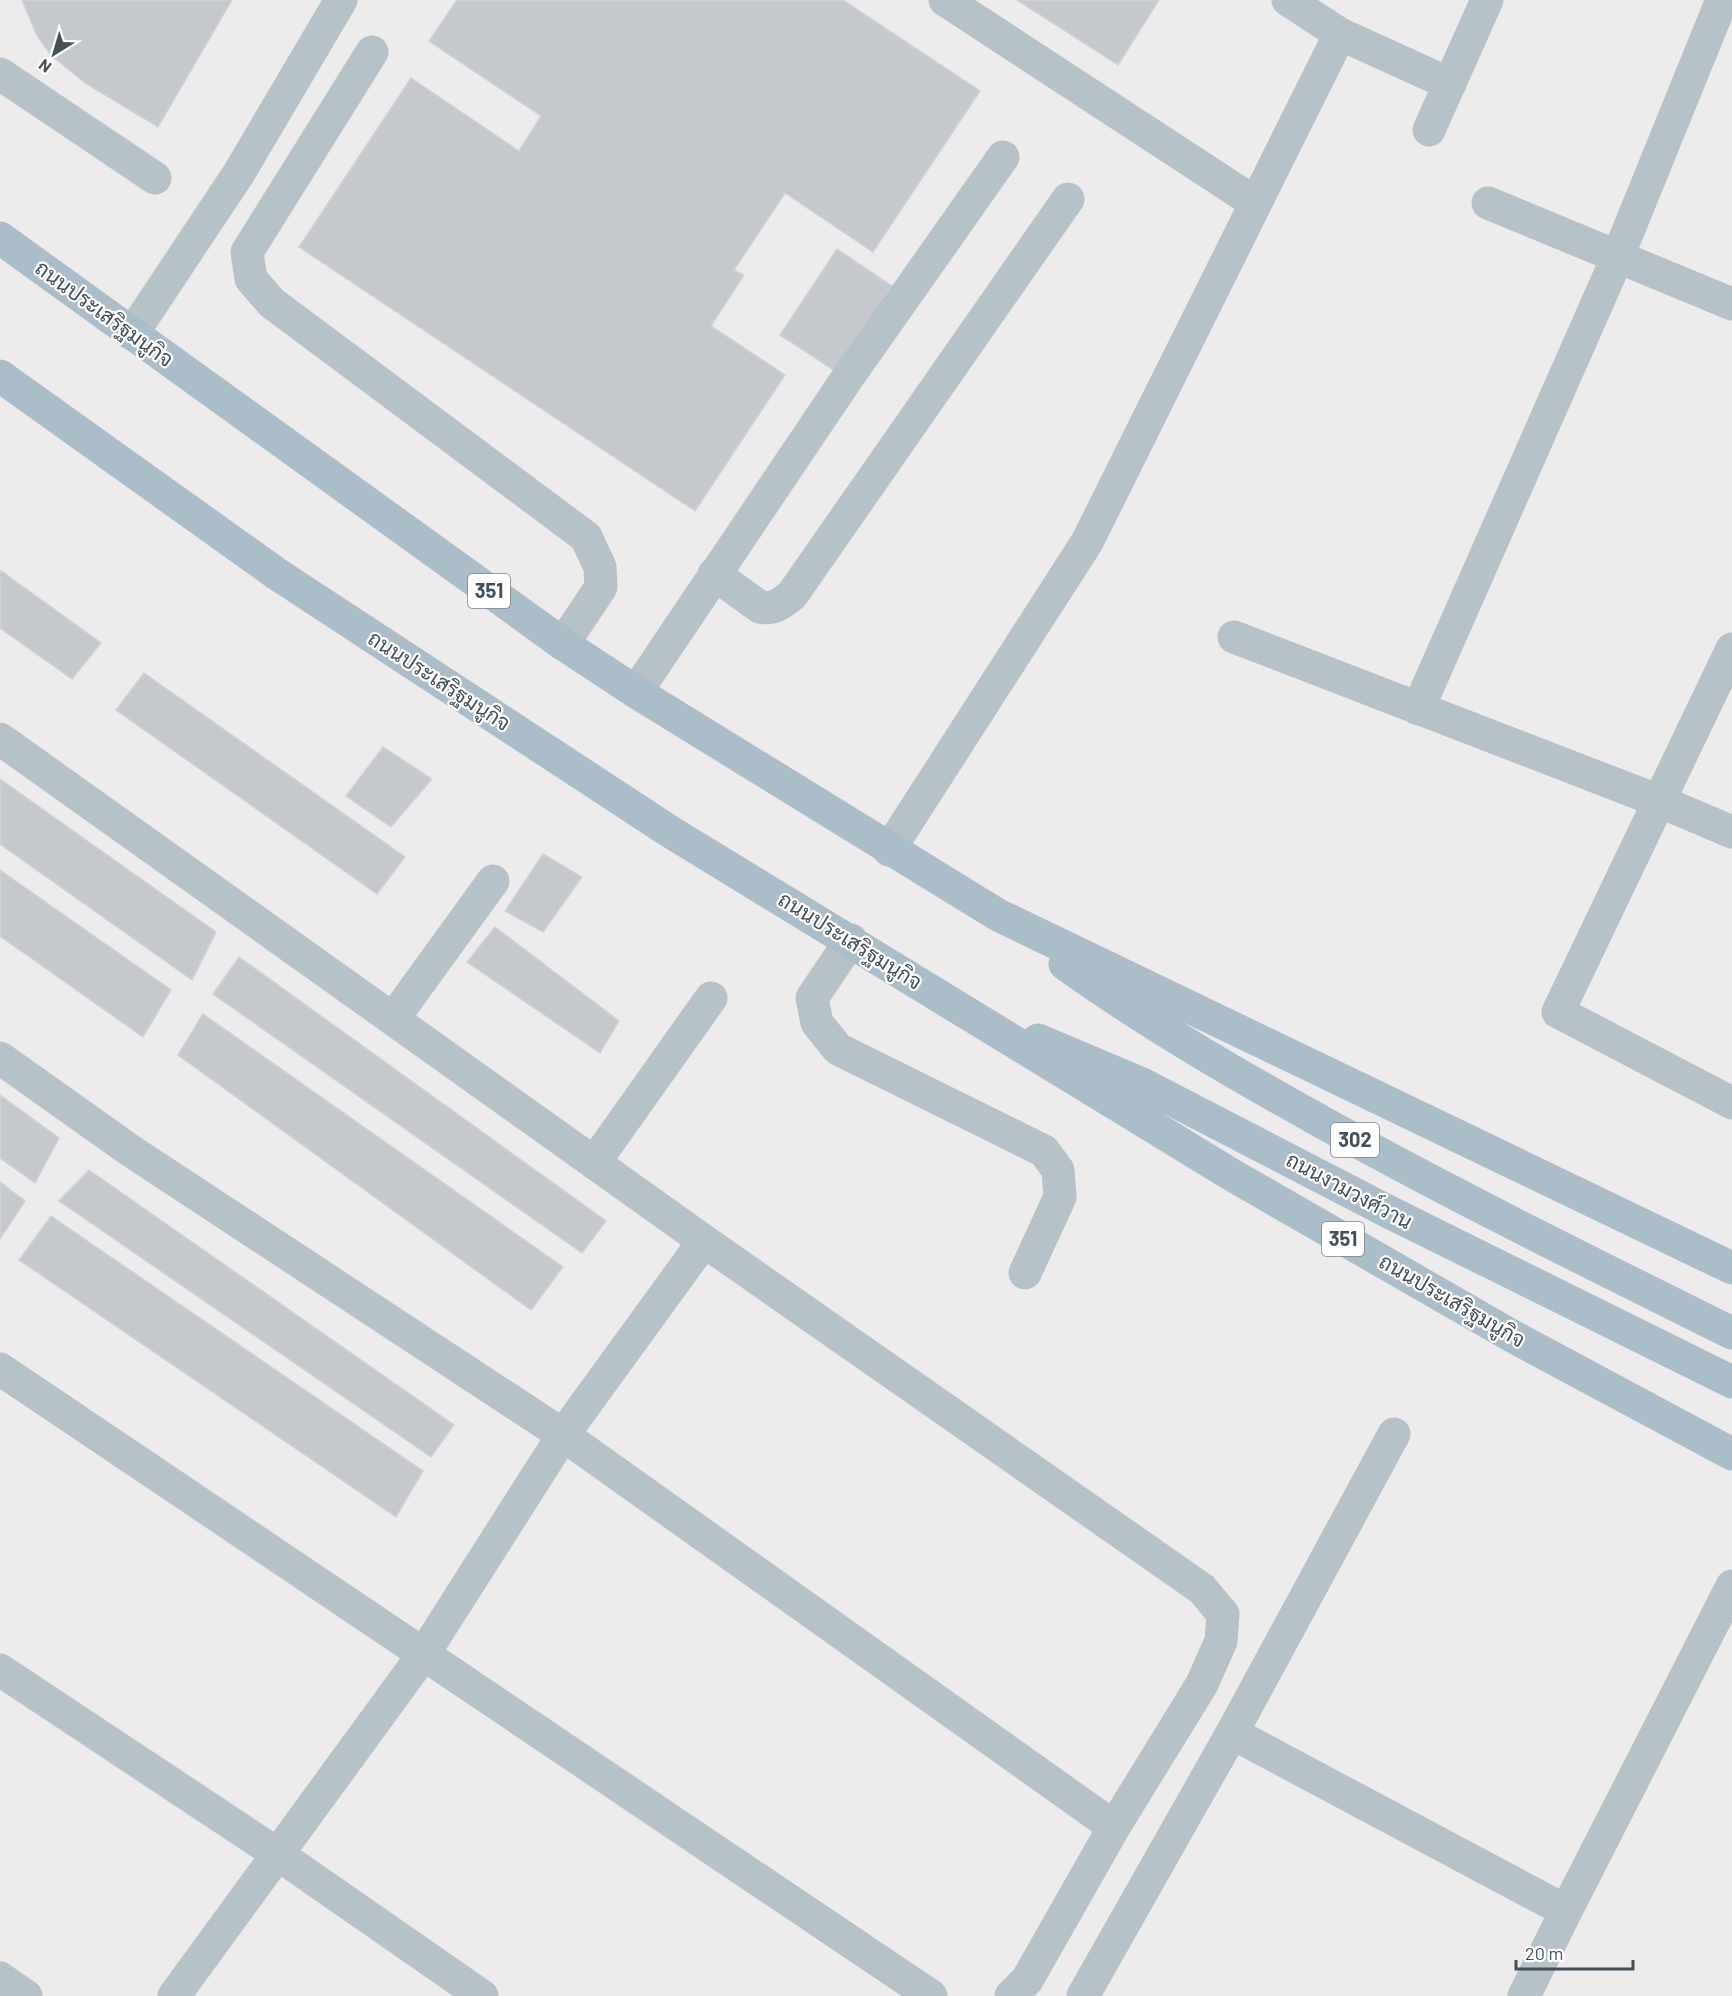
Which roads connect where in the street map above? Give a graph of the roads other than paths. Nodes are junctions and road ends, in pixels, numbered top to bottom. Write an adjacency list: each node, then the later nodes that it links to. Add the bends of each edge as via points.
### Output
1 (341, 0): 19 (street, via 238,173)
2 (945, 0): 14 (street)
3 (1288, 0): 6 (street)
4 (1487, 0): 9 (street)
5 (1722, 0): 17 (street)
6 (1340, 34): 9 (street); 14 (street)
7 (372, 52): 23 (street, via 246,252 251,279 272,303 586,537 600,567 601,587)
8 (0, 74): 12 (street)
9 (1450, 84): 10 (street)
10 (1430, 130)
11 (1003, 157): 21 (street)
12 (155, 178)
13 (1068, 199): 21 (street, via 792,595 780,605 760,607)
14 (1254, 202): 30 (street, via 1087,542)
15 (1488, 203): 17 (street)
16 (0, 238): 19 (main road, ถนนประเสริฐมนูกิจ / 351)
17 (1618, 256): 18 (street); 26 (street)
18 (1732, 304)
19 (132, 334): 23 (main road, ถนนประเสริฐมนูกิจ / 351)
20 (0, 376): 33 (main road, ถนนประเสริฐมนูกิจ / 351, via 296,587 659,824)
21 (714, 574): 25 (street)
22 (1234, 637): 26 (street)
23 (563, 644): 25 (main road, ถนนประเสริฐมนูกิจ / 351)
24 (1732, 649): 28 (street)
25 (636, 692): 30 (main road, ถนนประเสริฐมนูกิจ / 351)
26 (1418, 709): 28 (street)
27 (0, 739): 36 (street)
28 (1659, 801): 29 (street); 38 (street, via 1558,1012)
29 (1732, 832)
30 (889, 849): 32 (main road, ถนนประเสริฐมนูกิจ / 351)
31 (494, 881): 36 (street)
32 (998, 915): 41 (main road, ถนนประเสริฐมนูกิจ / 351); 43 (main road, 302, via 1102,990 1242,1078 1434,1184)
33 (851, 940): 35 (main road, ถนนประเสริฐมนูกิจ / 351); 42 (street, via 812,998 817,1023 838,1049 1044,1151 1058,1170 1060,1197)
34 (711, 998): 39 (street)
35 (961, 1010): 45 (main road, ถนนงามวงศ์วาน / 302, via 1080,1055 1142,1084); 48 (main road, ถนนประเสริฐมนูกิจ / 351, via 1232,1175 1512,1336)
36 (393, 1019): 39 (street)
37 (0, 1058): 47 (street, via 131,1151)
38 (1732, 1103)
39 (594, 1163): 40 (street)
40 (704, 1241): 47 (street); 53 (street, via 1202,1589 1223,1614 1221,1641 1202,1684)
41 (1732, 1268)
42 (1025, 1273)
43 (1732, 1332)
44 (0, 1369): 50 (street)
45 (1732, 1382)
46 (1394, 1434): 52 (street)
47 (562, 1435): 50 (street); 53 (street)
48 (1732, 1454)
49 (1732, 1586): 55 (street)
50 (423, 1655): 54 (street); 60 (street)
51 (0, 1670): 54 (street)
52 (1233, 1733): 55 (street); 62 (street)
53 (1114, 1827): 61 (street, via 1027,1980)
54 (279, 1855): 58 (street); 59 (street)
55 (1566, 1911): 63 (street)
56 (0, 1978): 57 (street)
57 (26, 1996)
58 (174, 1996)
59 (482, 1996)
60 (930, 1996)
61 (1011, 1996)
62 (1083, 1996)
63 (1524, 1996)

